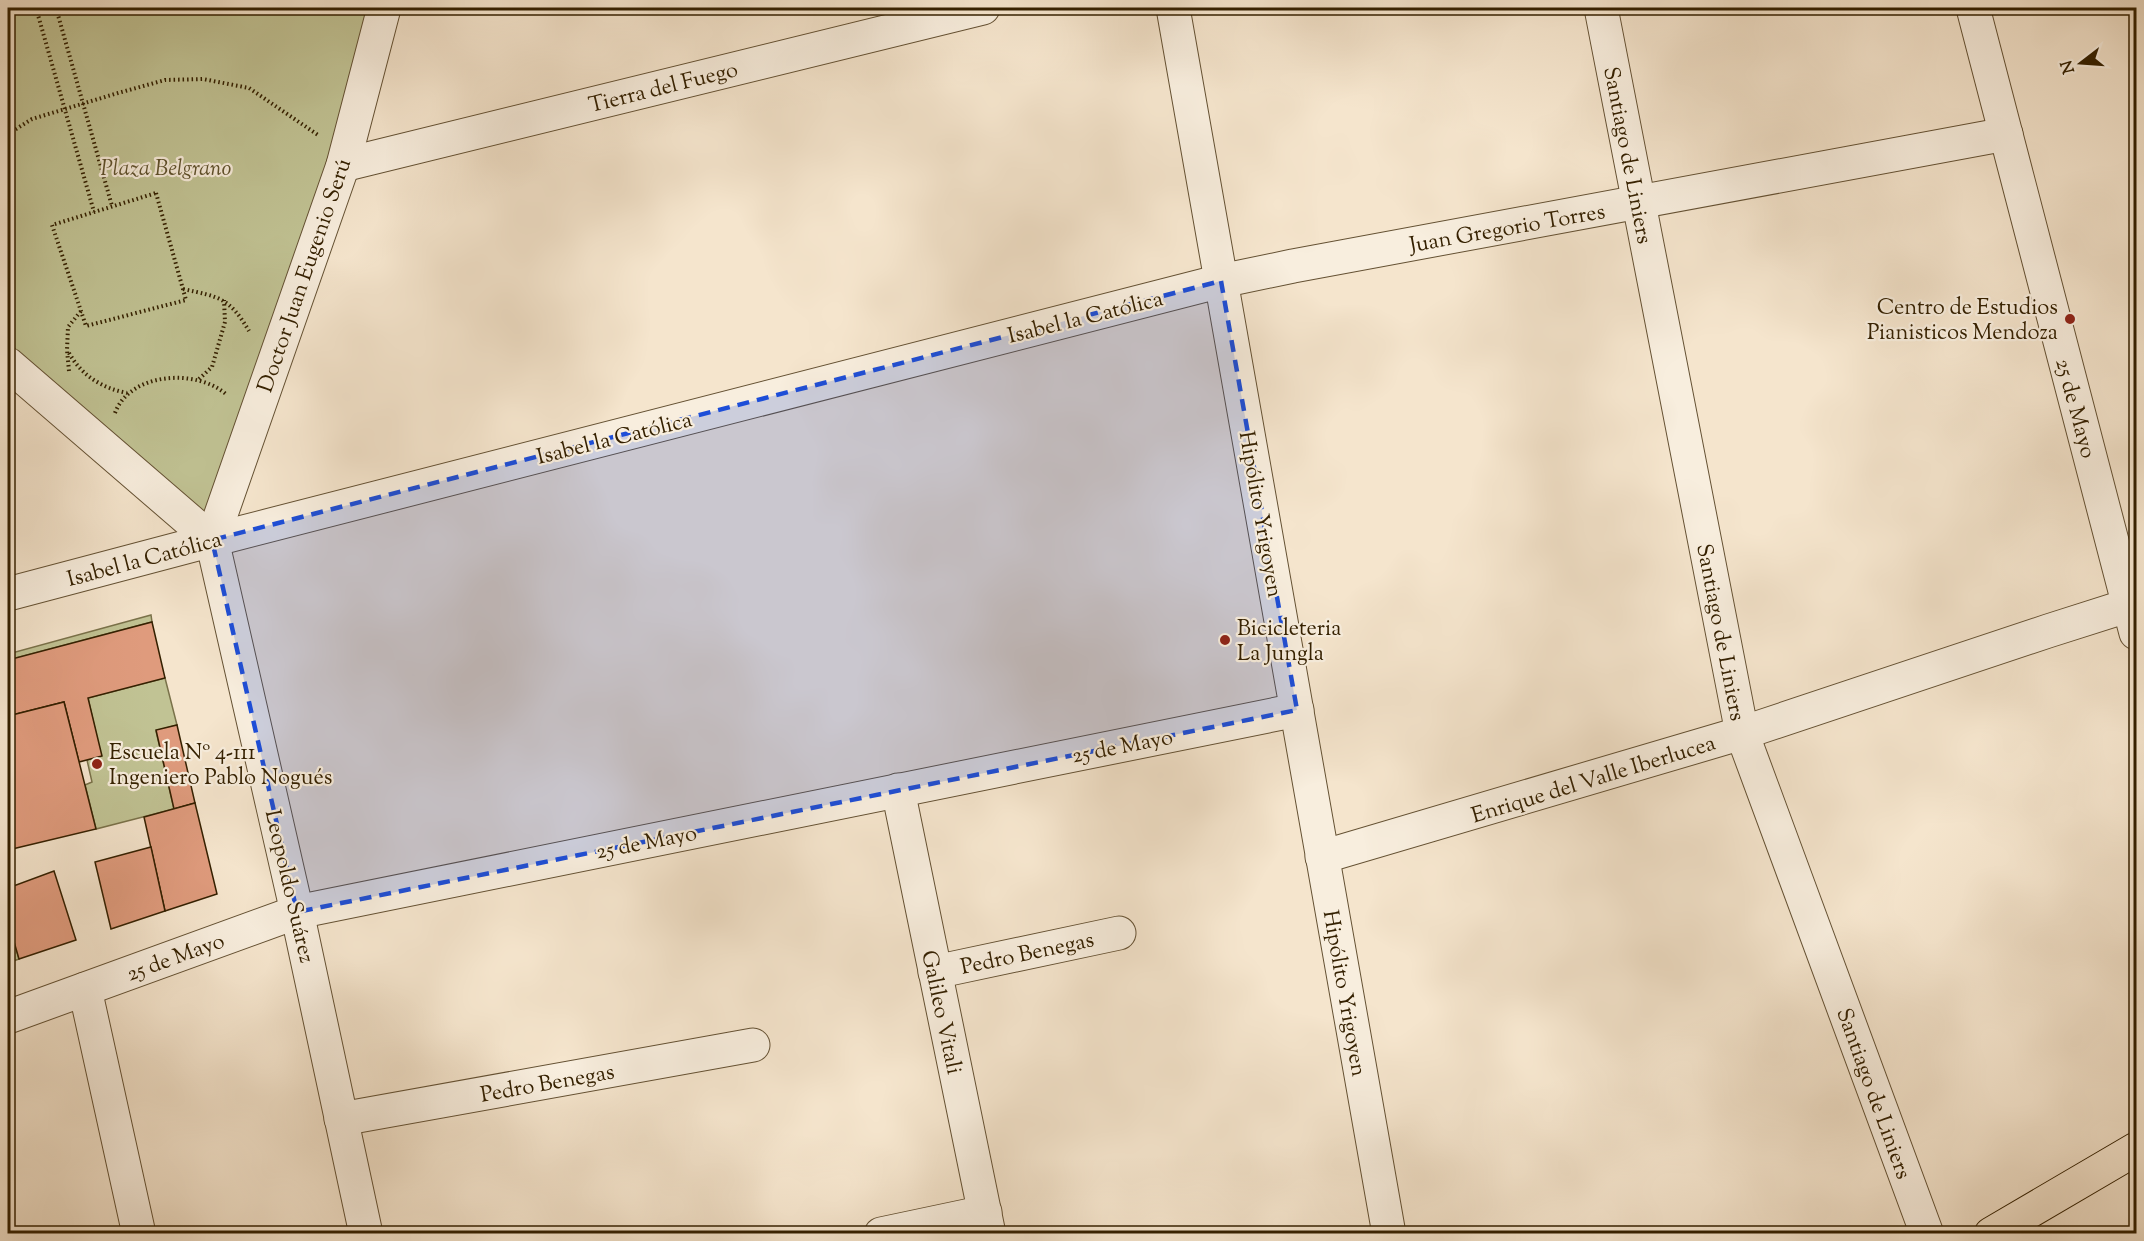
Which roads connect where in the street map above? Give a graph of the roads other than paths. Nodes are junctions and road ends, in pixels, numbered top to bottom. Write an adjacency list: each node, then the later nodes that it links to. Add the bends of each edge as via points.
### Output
1 (384, 8): 7 (street, Doctor Juan Eugenio Serú)
2 (983, 8): 7 (street, Tierra del Fuego)
3 (1173, 8): 9 (street, Hipólito Yrigoyen)
4 (1601, 8): 8 (street, Santiago de Liniers)
5 (1973, 8): 6 (street, 25 de Mayo)
6 (2006, 134): 8 (street, Juan Gregorio Torres); 13 (street, 25 de Mayo)
7 (343, 165): 11 (street, Doctor Juan Eugenio Serú)
8 (1638, 203): 9 (street, Juan Gregorio Torres); 15 (street, Santiago de Liniers)
9 (1221, 281): 11 (street, Isabel la Católica); 14 (street, Hipólito Yrigoyen)
10 (8, 364): 11 (street)
11 (212, 540): 12 (street, Isabel la Católica); 18 (street, Leopoldo Suárez)
12 (8, 594)
13 (2134, 614): 15 (street, Enrique del Valle Iberlucea, via 2048,631)
14 (1296, 710): 16 (street, 25 de Mayo); 17 (street, Hipólito Yrigoyen)
15 (1742, 733): 17 (street, Enrique del Valle Iberlucea); 31 (street, Santiago de Liniers)
16 (898, 790): 18 (street, 25 de Mayo); 20 (street, Galileo Vitali)
17 (1322, 857): 30 (street, Hipólito Yrigoyen)
18 (297, 912): 21 (street, 25 de Mayo); 24 (street, Leopoldo Suárez)
19 (1119, 933): 20 (street, Pedro Benegas)
20 (935, 972): 26 (street, Galileo Vitali)
21 (85, 989): 22 (street, 25 de Mayo); 27 (street)
22 (8, 1017)
23 (753, 1045): 24 (street, Pedro Benegas)
24 (341, 1119): 28 (street, Leopoldo Suárez)
25 (2136, 1149): 32 (main road)
26 (987, 1223): 29 (street)
27 (139, 1233)
28 (366, 1233)
29 (881, 1233)
30 (1389, 1233)
31 (1927, 1233)
32 (1991, 1233)

